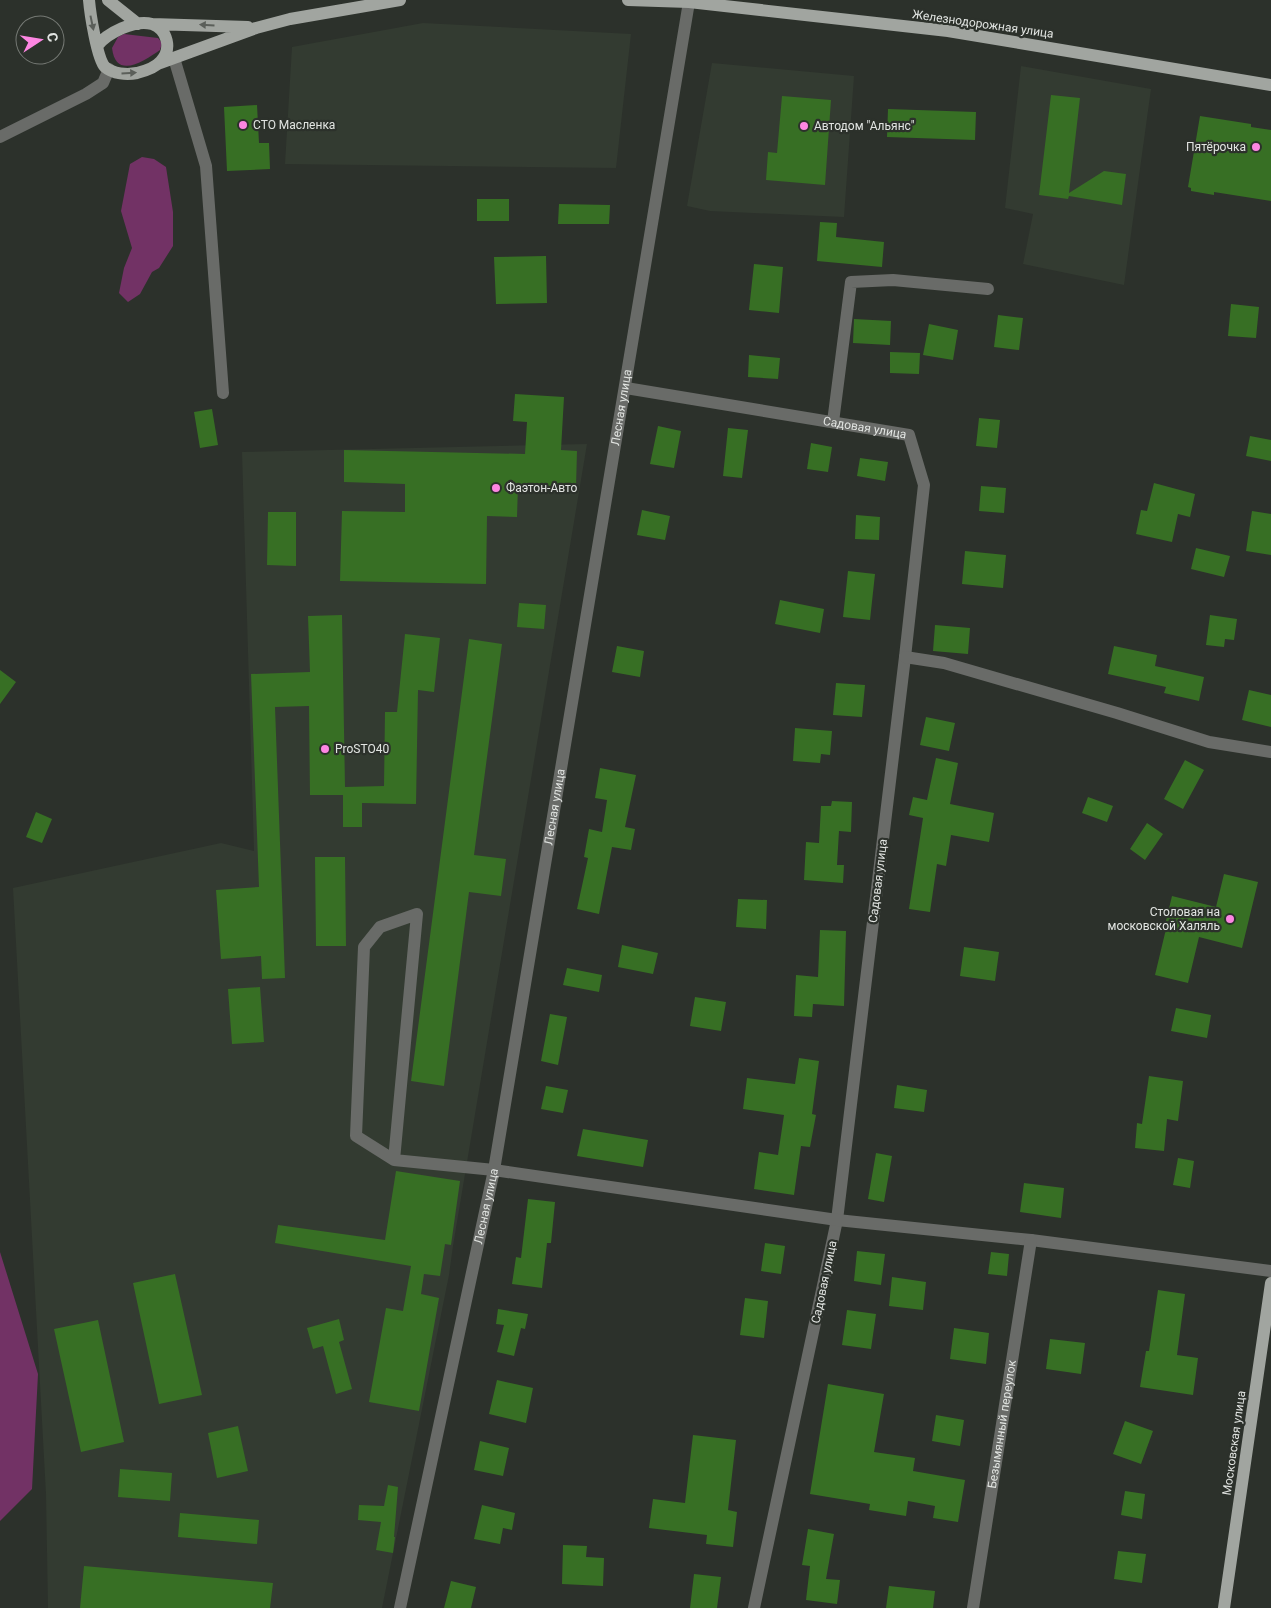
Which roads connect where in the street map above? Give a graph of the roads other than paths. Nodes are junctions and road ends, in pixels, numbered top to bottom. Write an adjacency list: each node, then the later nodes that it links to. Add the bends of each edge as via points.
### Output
1 (90, 0): 9 (main road, one-way to 9)
2 (108, 0): 6 (main road)
3 (400, 0): 8 (main road)
4 (628, 0): 5 (main road, Железнодорожная улица)
5 (689, 2): 13 (main road, Железнодорожная улица, via 948,31); 16 (street, Лесная улица)
6 (138, 24): 7 (main road); 9 (main road, via 112,33)
7 (152, 24): 8 (main road, one-way to 7); 11 (main road, via 164,33 168,46)
8 (256, 28): 10 (main road)
9 (97, 46): 12 (main road, via 104,66)
10 (174, 58): 11 (main road); 17 (street, via 206,166)
11 (160, 63): 12 (main road, one-way to 11, via 124,74 135,73)
12 (109, 69): 14 (street, via 103,83 86,94)
13 (1271, 85)
14 (0, 137)
15 (988, 289): 18 (street, via 893,280 851,282)
16 (626, 388): 18 (street, Садовая улица); 22 (street, Лесная улица)
17 (223, 393)
18 (833, 422): 19 (street, Садовая улица, via 909,435 924,485)
19 (905, 657): 20 (street, via 944,664 1034,689 1208,742); 23 (street, Садовая улица)
20 (1271, 752)
21 (394, 1160): 21 (street, via 356,1136 364,947 380,927 417,914); 22 (street)
22 (494, 1170): 23 (street); 27 (street, Лесная улица)
23 (837, 1220): 24 (street); 28 (street, Садовая улица)
24 (1031, 1240): 25 (street); 29 (street, Безымянный переулок)
25 (1271, 1271)
26 (1271, 1282): 30 (main road, Московская улица)
27 (400, 1608)
28 (754, 1608)
29 (973, 1608)
30 (1224, 1608)

